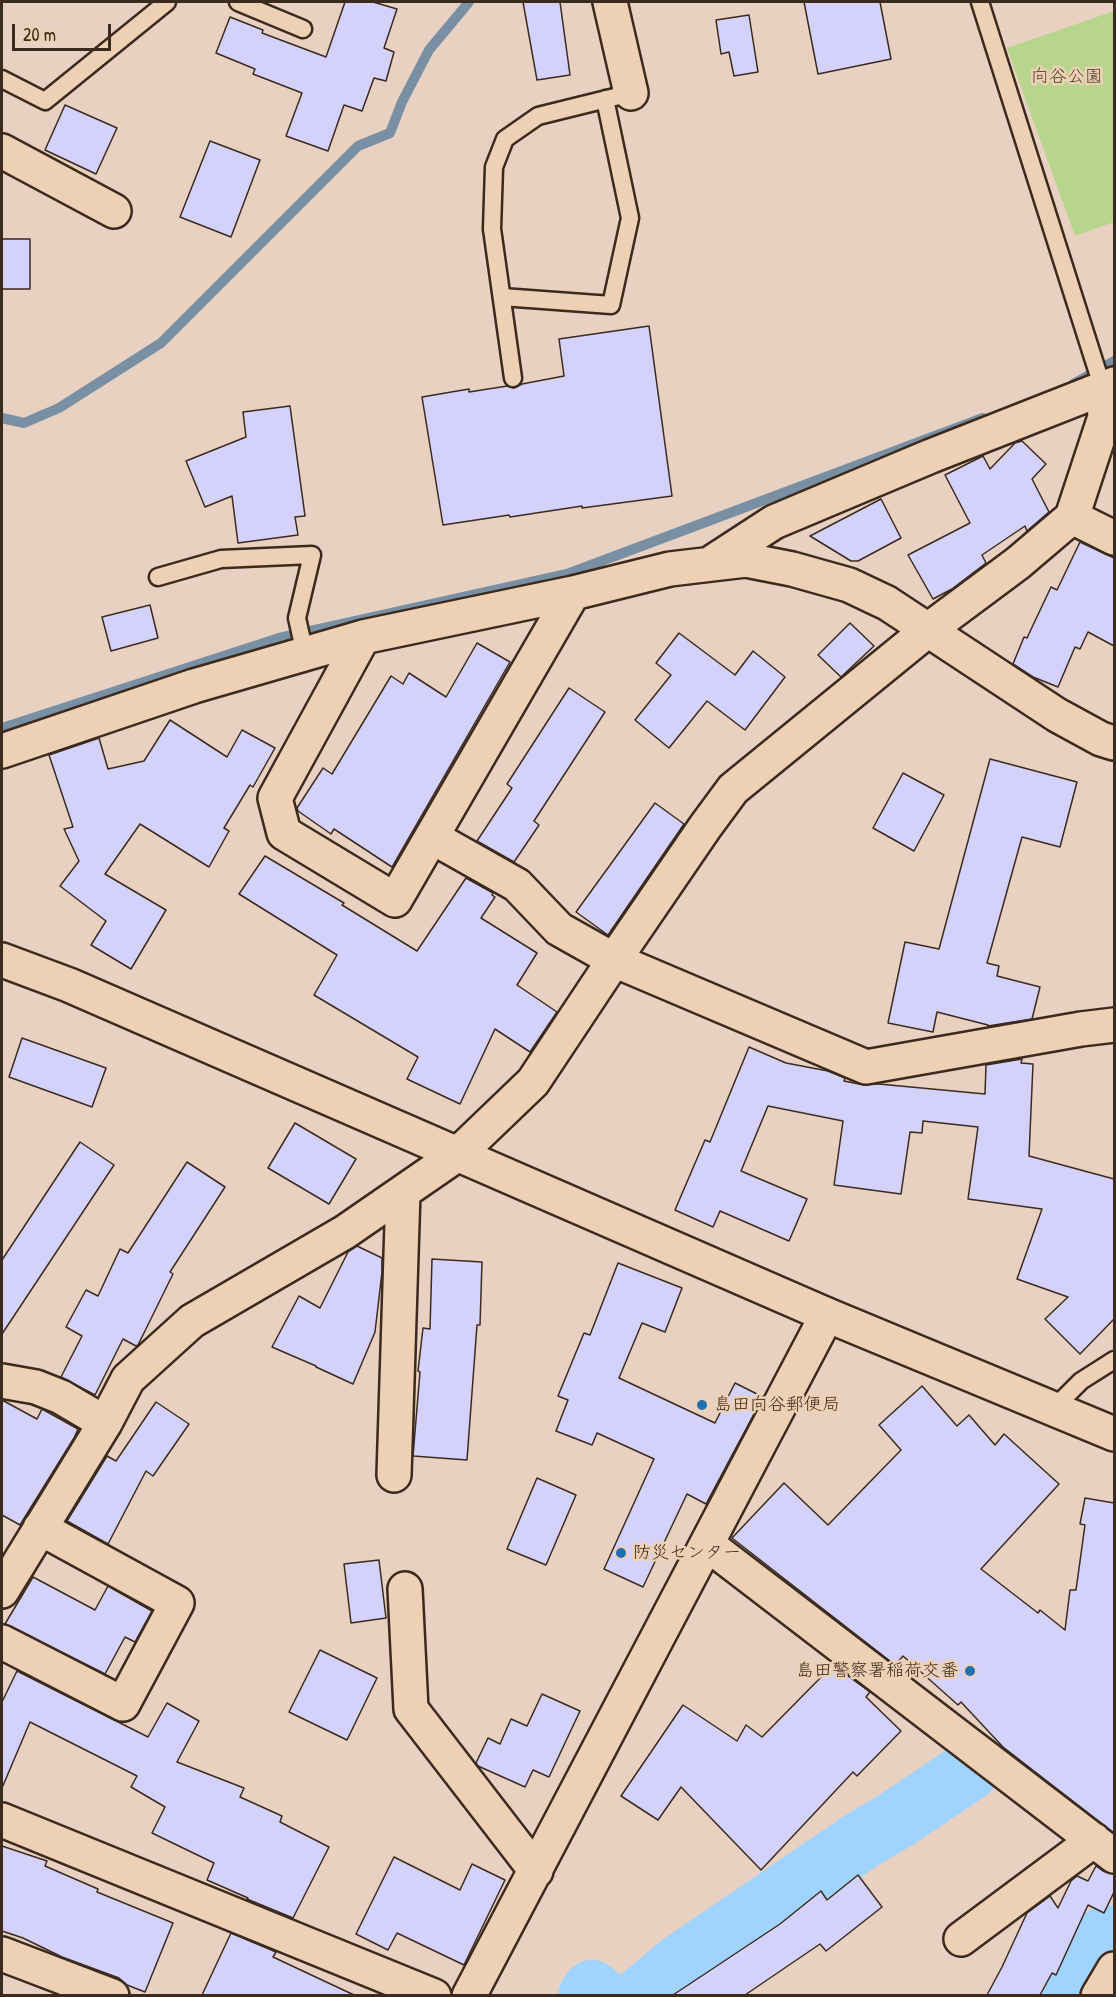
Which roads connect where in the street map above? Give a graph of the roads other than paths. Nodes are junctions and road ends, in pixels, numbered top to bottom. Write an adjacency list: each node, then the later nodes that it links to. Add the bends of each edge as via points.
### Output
1 (167, 2): 6 (lane, via 45,101)
2 (238, 2): 5 (lane)
3 (610, 2): 7 (street)
4 (980, 2): 12 (lane)
5 (303, 29)
6 (2, 79)
7 (618, 96): 10 (lane, via 538,116 506,139 494,167 492,228); 10 (lane, via 630,218 610,305)
8 (2, 151): 9 (street)
9 (114, 211)
10 (502, 297): 11 (lane)
11 (513, 378)
12 (1109, 387): 13 (street, via 1105,417); 15 (street, via 774,522)
13 (1072, 517): 14 (street); 18 (street)
14 (1114, 538)
15 (709, 565): 17 (street, via 670,569); 18 (street, via 746,560 849,585 887,603)
16 (158, 577): 20 (lane, via 221,559 312,555 297,618)
17 (573, 593): 19 (street); 23 (street)
18 (928, 630): 21 (street, via 1057,715); 24 (street, via 733,789)
19 (363, 637): 20 (street); 23 (street, via 276,798 284,833 395,900)
20 (305, 654): 22 (street, via 194,686)
21 (1114, 743)
22 (2, 752)
23 (432, 837): 24 (street, via 517,885 559,929)
24 (614, 960): 26 (street, via 866,1067); 27 (street, via 533,1082)
25 (6, 967): 27 (street, via 69,986)
26 (1114, 1026)
27 (458, 1154): 28 (street); 29 (street)
28 (403, 1192): 33 (street, via 345,1232 192,1321 128,1379); 35 (street)
29 (827, 1315): 32 (street); 37 (street)
30 (1114, 1360): 32 (lane, via 1081,1381)
31 (2, 1381): 33 (street, via 36,1387 61,1397)
32 (1053, 1409): 34 (street)
33 (105, 1423): 36 (street)
34 (1114, 1434)
35 (394, 1475)
36 (40, 1528): 39 (street); 40 (street, via 177,1603 123,1704)
37 (706, 1544): 42 (street); 43 (street)
38 (405, 1589): 43 (street, via 411,1709)
39 (2, 1591)
40 (2, 1642)
41 (2, 1820): 48 (street)
42 (1105, 1848): 44 (street)
43 (536, 1871): 49 (street)
44 (961, 1939)
45 (2, 1954): 47 (street)
46 (1114, 1969): 50 (street)
47 (112, 1995)
48 (434, 1995)
49 (469, 1995)
50 (1098, 1995)

